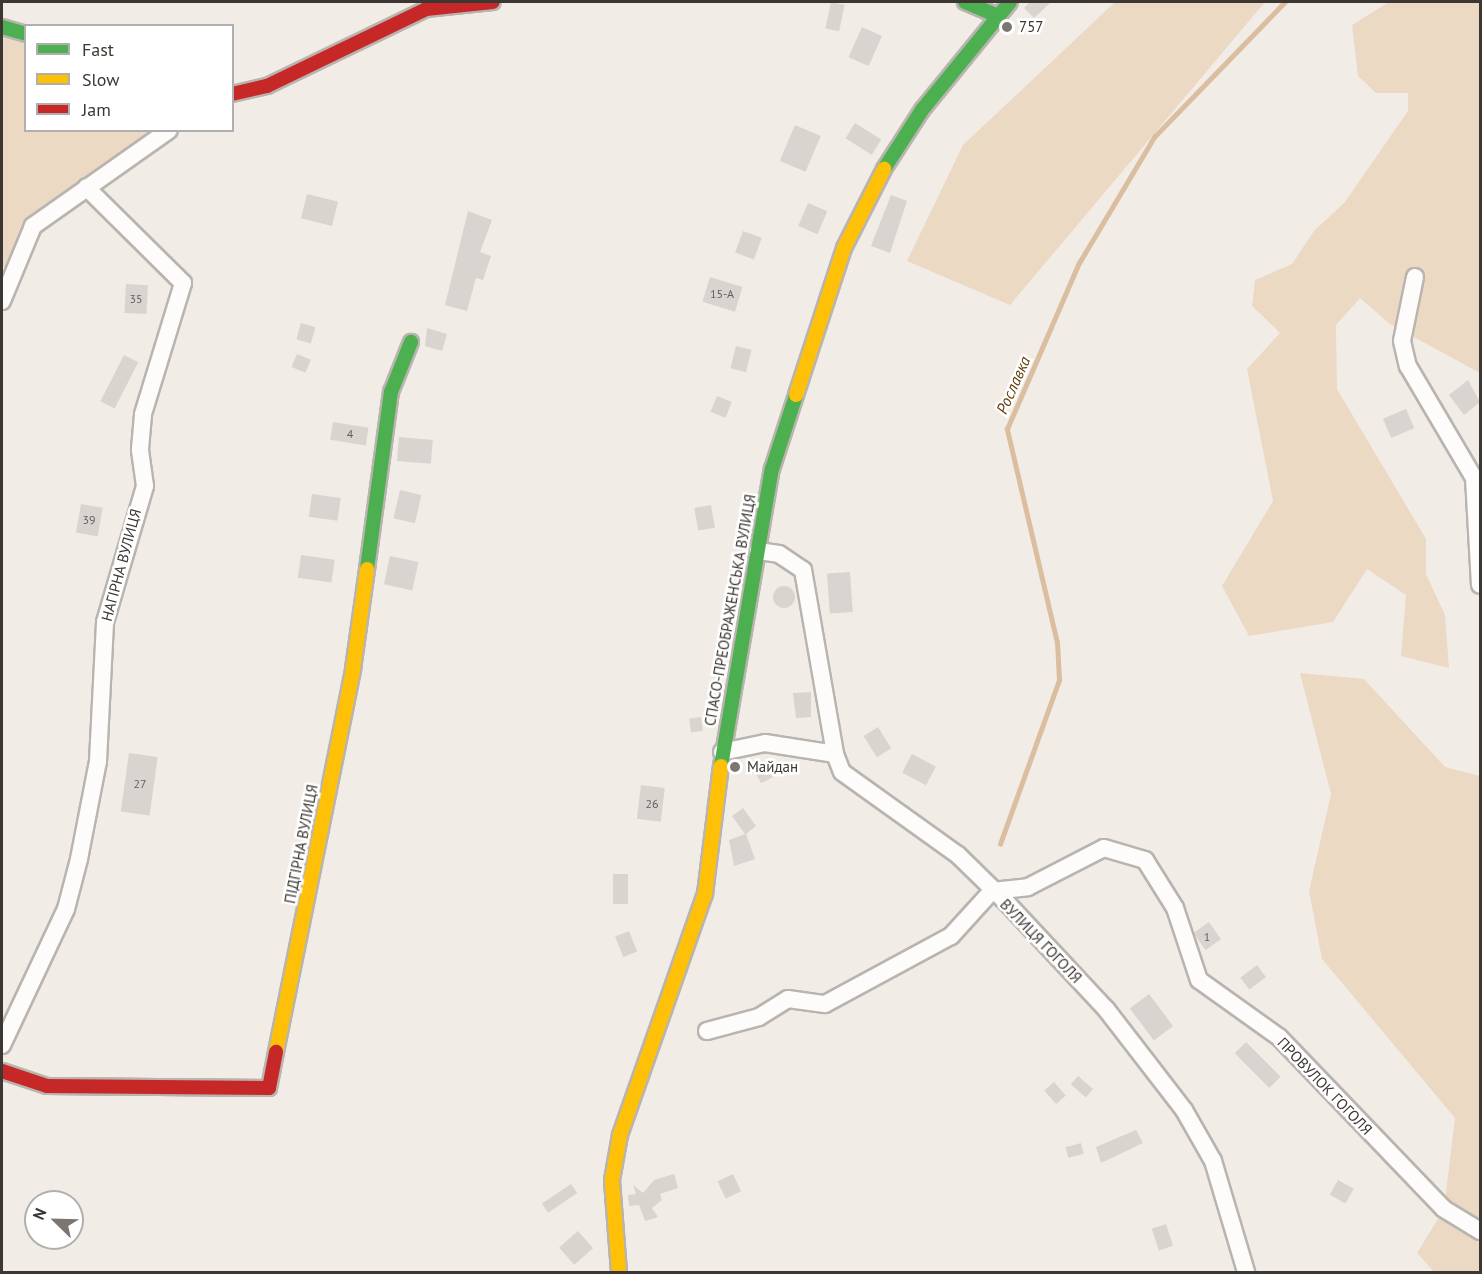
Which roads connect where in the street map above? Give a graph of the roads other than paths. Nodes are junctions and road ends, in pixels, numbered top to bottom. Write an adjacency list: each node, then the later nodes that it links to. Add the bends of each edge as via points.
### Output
1 (493, 2): 4 (street)
2 (965, 2): 5 (street)
3 (1010, 2): 5 (street, СПАСО-ПРЕОБРАЖЕНСЬКА ВУЛИЦЯ)
4 (428, 5): 8 (street)
5 (996, 15): 16 (street, СПАСО-ПРЕОБРАЖЕНСЬКА ВУЛИЦЯ, via 899,141 867,195 844,248 772,469)
6 (2, 27): 7 (street)
7 (24, 33)
8 (267, 87): 9 (street); 10 (street)
9 (234, 94)
10 (234, 101)
11 (166, 132): 12 (street)
12 (86, 187): 14 (street, via 33,226); 22 (street, НАГІРНА ВУЛИЦЯ, via 183,284 143,414 140,449 145,486 105,622 98,761 79,859 66,909)
13 (1415, 277): 17 (street, via 1404,349 1444,435 1474,478)
14 (2, 301)
15 (411, 342): 23 (street, ПІДГІРНА ВУЛИЦЯ, via 391,392 353,669 269,1088 47,1086)
16 (758, 551): 18 (street, СПАСО-ПРЕОБРАЖЕНСЬКА ВУЛИЦЯ); 19 (street, via 779,554 803,570)
17 (1480, 585)
18 (722, 752): 19 (street, via 765,743); 25 (street, СПАСО-ПРЕОБРАЖЕНСЬКА ВУЛИЦЯ, via 705,894 620,1135 612,1180)
19 (835, 754): 20 (street, ВУЛИЦЯ ГОГОЛЯ, via 842,772 958,855)
20 (992, 891): 21 (street, via 951,936 825,1004 788,999 759,1017); 24 (street, ПРОВУЛОК ГОГОЛЯ, via 1028,887 1104,848 1145,860 1175,908 1199,980 1279,1037 1444,1209); 26 (street, ВУЛИЦЯ ГОГОЛЯ, via 1106,1009 1184,1110 1213,1161)
21 (707, 1031)
22 (2, 1046)
23 (2, 1071)
24 (1480, 1231)
25 (619, 1272)
26 (1246, 1272)

